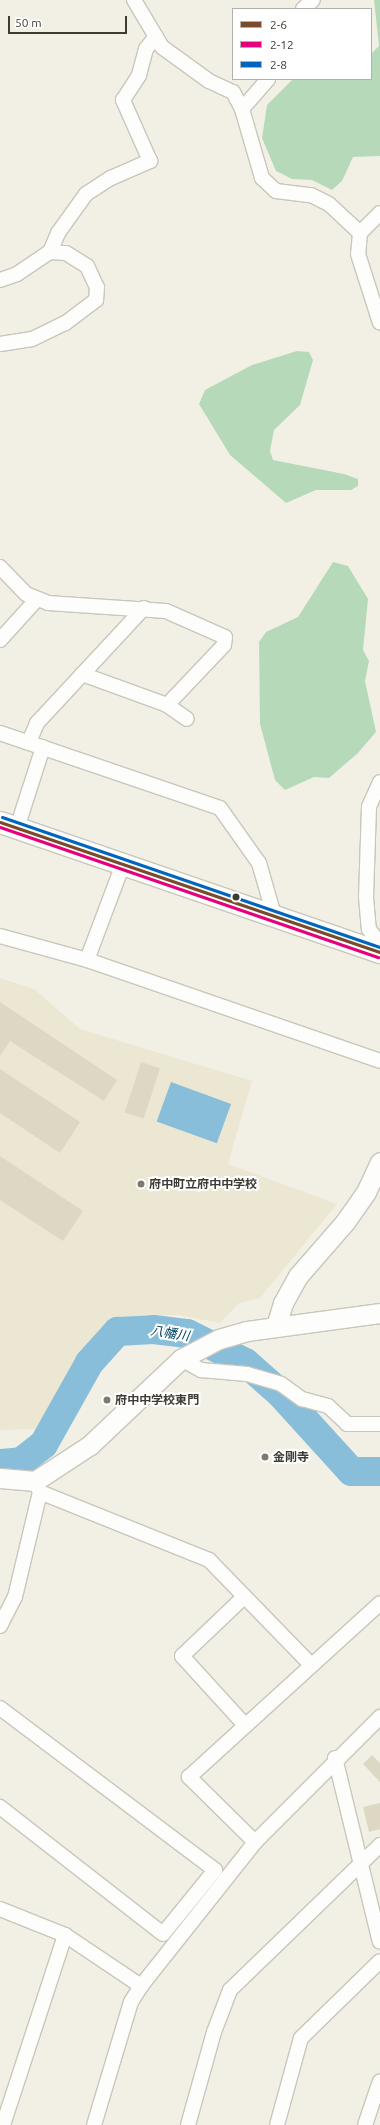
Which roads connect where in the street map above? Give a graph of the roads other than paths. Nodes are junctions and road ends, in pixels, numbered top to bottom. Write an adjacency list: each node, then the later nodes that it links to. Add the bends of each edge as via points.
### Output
1 (134, 0): 4 (street)
2 (313, 0): 3 (street)
3 (304, 8)
4 (156, 36): 6 (street, via 162,47 233,92); 9 (street, via 146,48 139,74 123,100 150,161 111,178 86,194 58,233)
5 (267, 80): 6 (street)
6 (242, 109): 8 (street, via 262,178 276,191 311,195 329,204)
7 (380, 213): 8 (street)
8 (360, 233): 11 (street, via 358,254)
9 (50, 252): 10 (street, via 17,274); 12 (street, via 66,253 87,266 97,286 96,300 65,323 32,339)
10 (0, 280)
11 (380, 323)
12 (0, 344)
13 (0, 567): 14 (street, via 26,594)
14 (37, 599): 15 (street, via 48,603); 16 (street)
15 (144, 608): 17 (street); 18 (street, via 166,611 225,637 224,645)
16 (0, 640)
17 (82, 674): 18 (street); 21 (street, via 37,723)
18 (167, 705): 19 (street)
19 (188, 719)
20 (0, 733): 21 (street)
21 (36, 744): 23 (street); 25 (street, via 220,808 259,863)
22 (380, 782): 27 (street, via 369,807 366,897 369,929)
23 (8, 825): 24 (main road)
24 (123, 864): 25 (main road); 29 (street)
25 (274, 915): 28 (main road)
26 (0, 936): 29 (street)
27 (380, 945)
28 (380, 952)
29 (87, 960): 30 (street)
30 (380, 1061)
31 (380, 1162): 33 (street, via 366,1192 345,1222 298,1276 282,1303)
32 (380, 1313): 33 (street)
33 (276, 1326): 34 (street, via 219,1340)
34 (181, 1359): 35 (street, via 201,1370 247,1374 281,1384 302,1399 328,1406 347,1424); 37 (street, via 90,1445)
35 (380, 1424)
36 (0, 1478): 37 (street)
37 (38, 1487): 38 (street, via 209,1560); 40 (street, via 15,1597)
38 (244, 1597): 41 (street); 44 (street, via 182,1656)
39 (380, 1603): 41 (street)
40 (0, 1626)
41 (310, 1664): 44 (street)
42 (0, 1708): 46 (street, via 215,1870 162,1934)
43 (380, 1717): 45 (street)
44 (244, 1724): 47 (street, via 189,1777)
45 (335, 1758): 47 (street); 49 (street)
46 (0, 1807)
47 (255, 1842): 54 (street)
48 (380, 1845): 49 (street)
49 (362, 1862): 52 (street); 58 (street, via 230,1990 214,2032)
50 (0, 1909): 51 (street)
51 (64, 1935): 54 (street); 56 (street)
52 (380, 1942)
53 (380, 1961): 59 (street, via 301,2038)
54 (141, 1986): 57 (street, via 131,2002)
55 (380, 2081): 60 (street)
56 (3, 2125)
57 (94, 2125)
58 (188, 2125)
59 (277, 2125)
60 (366, 2125)

